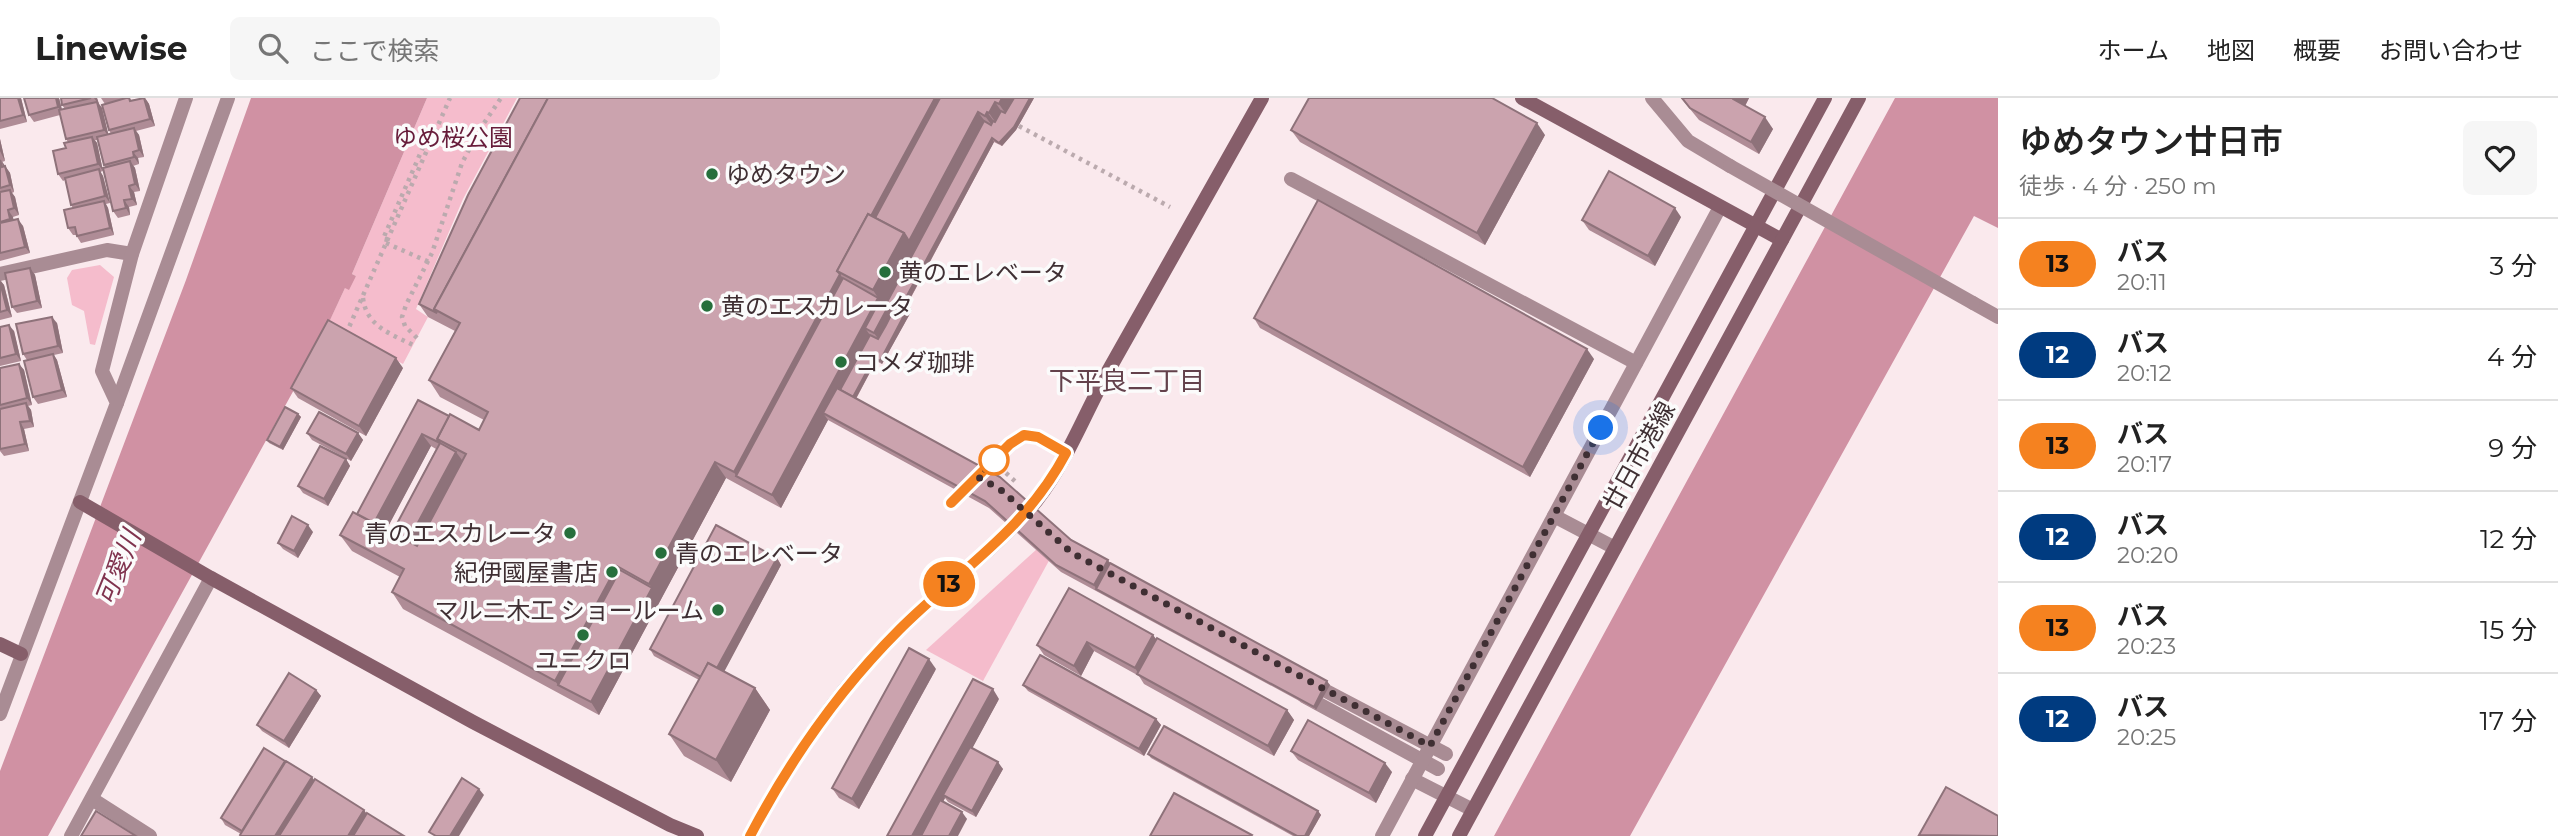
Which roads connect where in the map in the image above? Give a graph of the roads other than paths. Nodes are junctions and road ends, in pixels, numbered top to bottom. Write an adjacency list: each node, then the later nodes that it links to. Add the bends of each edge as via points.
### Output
1 (186, 98): 12 (street)
2 (228, 98): 16 (street)
3 (1262, 98): 17 (street)
4 (1522, 98): 9 (street)
5 (1652, 98): 14 (street, bridge, via 1688,141)
6 (1825, 98): 10 (street, 廿日市港線)
7 (1859, 98): 11 (street, 廿日市港線)
8 (1292, 179): 15 (street)
9 (1720, 207): 10 (street); 15 (street)
10 (1756, 226): 11 (street); 25 (street, 廿日市港線)
11 (1782, 240): 26 (street, 廿日市港線)
12 (132, 254): 13 (street, via 107,250); 16 (street, via 102,371)
13 (0, 274)
14 (1998, 317)
15 (1636, 363): 22 (street)
16 (117, 403): 21 (street)
17 (1066, 453): 20 (street, via 1038,437 1024,435); 44 (street, via 1013,528 901,628 850,681 796,757)
18 (962, 477): 19 (street)
19 (986, 489)
20 (951, 503)
21 (86, 506): 27 (street); 29 (street)
22 (1554, 516): 25 (street); 33 (street)
23 (1042, 526): 24 (street, via 1007,505)
24 (1024, 529)
25 (1589, 534): 26 (street); 38 (street, 廿日市港線)
26 (1615, 548): 40 (street, 廿日市港線)
27 (204, 575): 39 (street); 43 (street, via 473,722)
28 (0, 644): 29 (street)
29 (21, 654): 32 (street)
30 (1295, 691): 31 (street)
31 (1320, 693): 33 (street); 35 (street)
32 (0, 714)
33 (1430, 746): 34 (street); 35 (street)
34 (1446, 754)
35 (1423, 761): 36 (street); 37 (street)
36 (1438, 769)
37 (1412, 779): 38 (street); 45 (street)
38 (1447, 796): 40 (street); 46 (street, 廿日市港線)
39 (92, 799): 41 (street); 42 (street)
40 (1473, 810): 47 (street, 廿日市港線)
41 (71, 836)
42 (150, 836)
43 (697, 836)
44 (750, 836)
45 (1382, 836)
46 (1425, 836)
47 (1459, 836)

